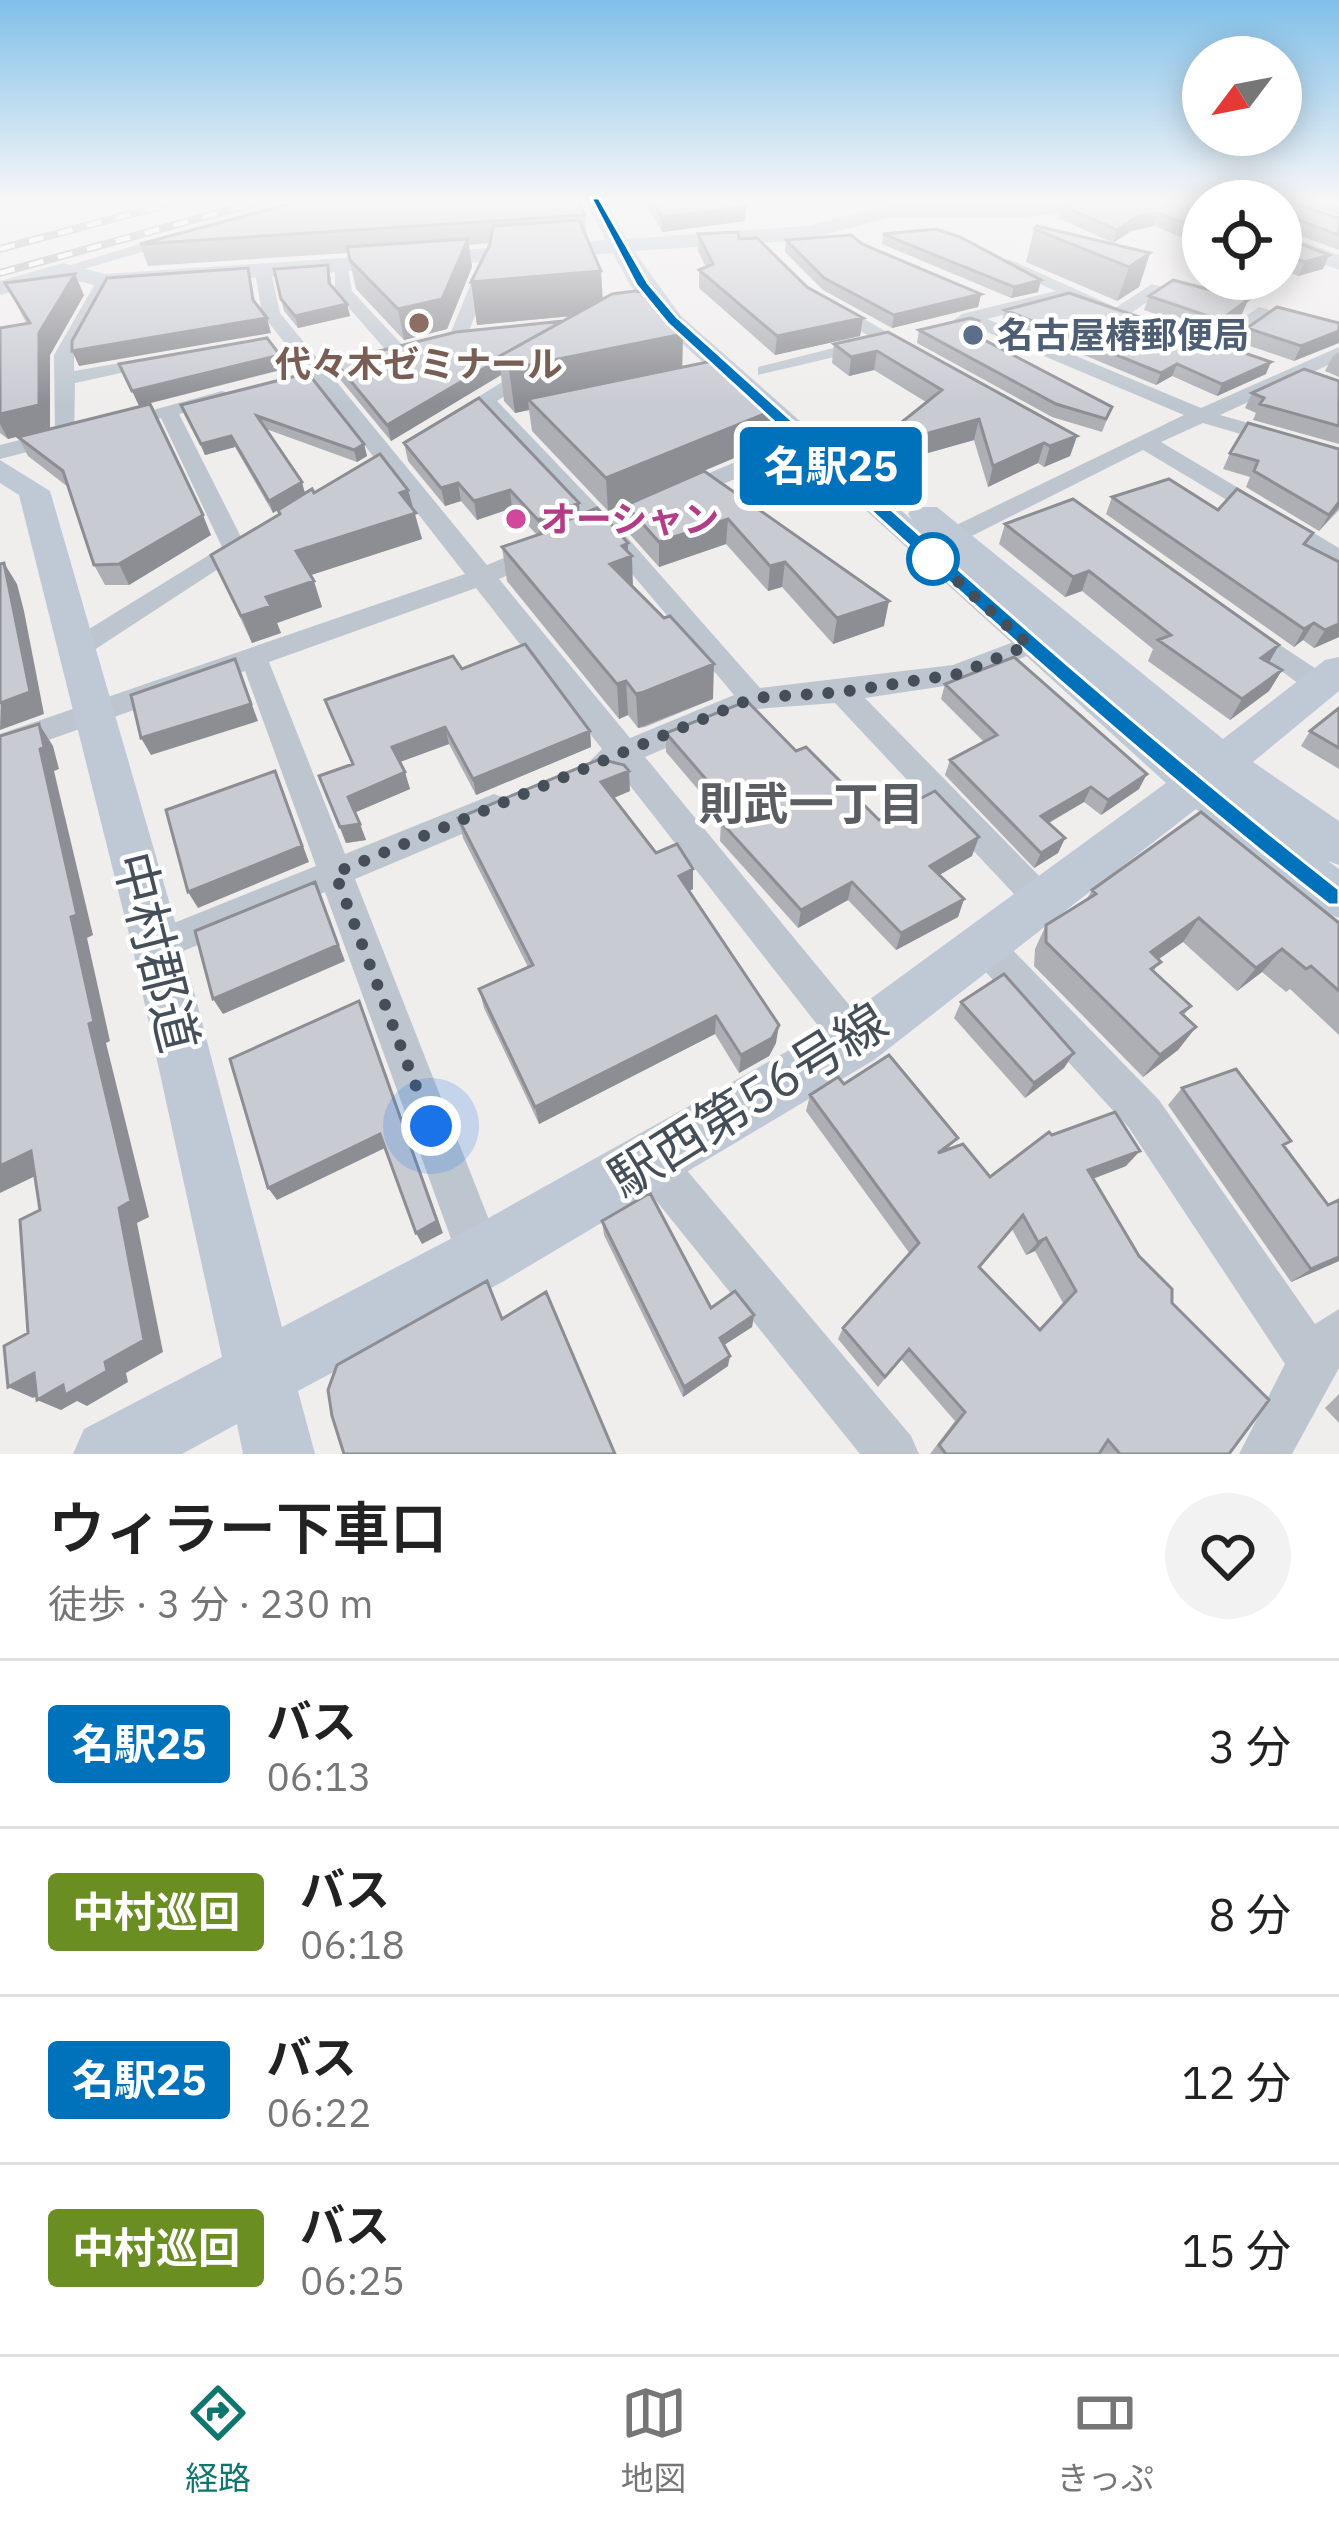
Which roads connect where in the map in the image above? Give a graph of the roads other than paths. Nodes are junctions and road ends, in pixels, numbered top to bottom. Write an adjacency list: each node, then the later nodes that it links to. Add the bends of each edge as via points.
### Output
1 (83, 269): 9 (street)
2 (312, 269): 8 (street)
3 (341, 269): 4 (street, via 344,292 388,354 450,339)
4 (485, 269)
5 (639, 269): 26 (street, via 646,305)
6 (654, 269): 26 (street)
7 (1016, 269): 15 (street)
8 (262, 272): 10 (street); 37 (street, via 281,341)
9 (68, 273): 10 (street); 11 (street); 16 (street)
10 (105, 280): 28 (street, via 64,355)
11 (0, 287)
12 (1158, 288): 15 (street, via 1131,315)
13 (969, 293): 17 (street)
14 (810, 294): 19 (street)
15 (1067, 294): 17 (street)
16 (0, 297)
17 (1008, 308): 32 (street, via 958,321)
18 (1265, 311): 20 (street, via 1209,342)
19 (897, 336): 25 (street); 26 (street)
20 (1239, 352)
21 (1339, 353): 27 (street)
22 (556, 355): 30 (street)
23 (183, 358): 28 (street)
24 (1260, 359): 27 (street)
25 (928, 361)
26 (738, 376): 34 (street); 42 (street)
27 (1311, 377): 32 (street)
28 (64, 379): 33 (street)
29 (251, 389): 31 (street)
30 (484, 399): 37 (street); 40 (street, via 518,423)
31 (167, 410): 33 (street); 43 (street)
32 (1206, 417): 35 (street); 38 (street)
33 (67, 436): 36 (street)
34 (803, 442): 40 (street); 47 (street)
35 (1146, 442): 42 (street, via 1093,454 1058,496); 44 (street)
36 (0, 452)
37 (396, 454): 45 (street)
38 (1339, 457)
39 (0, 469): 48 (street, 中村郡道, via 34,491)
40 (604, 526): 45 (street); 52 (street)
41 (272, 528): 43 (street)
42 (950, 536): 57 (street)
43 (235, 549): 48 (street)
44 (1339, 559)
45 (482, 577): 49 (street); 55 (street)
46 (1223, 615): 50 (street)
47 (1029, 645): 51 (street, via 958,674); 57 (street)
48 (78, 648): 53 (street, 中村郡道)
49 (254, 658): 53 (street); 60 (street)
50 (1329, 677): 57 (street, 駅西第56号線)
51 (842, 692): 52 (street); 62 (street)
52 (753, 698): 55 (street)
53 (94, 713): 54 (street); 64 (street, 中村郡道)
54 (0, 746)
55 (623, 753): 56 (street); 65 (street)
56 (581, 771)
57 (1209, 774): 59 (street); 61 (street); 62 (street, 駅西第56号線)
58 (516, 798): 60 (street)
59 (1339, 846)
60 (335, 873): 64 (street); 67 (street)
61 (1339, 897)
62 (1040, 899): 63 (street, 駅西第56号線)
63 (982, 944): 65 (street, 駅西第56号線); 68 (street, via 1144,1114)
64 (157, 946): 69 (street, 中村郡道)
65 (855, 1042): 66 (street, 駅西第56号線)
66 (653, 1162): 67 (street, 駅西第56号線); 72 (street)
67 (481, 1258): 69 (street, 駅西第56号線)
68 (1325, 1347): 73 (street)
69 (259, 1374): 70 (street, 駅西第56号線); 71 (street, 中村郡道)
70 (109, 1454)
71 (279, 1454)
72 (893, 1454)
73 (1265, 1454)

